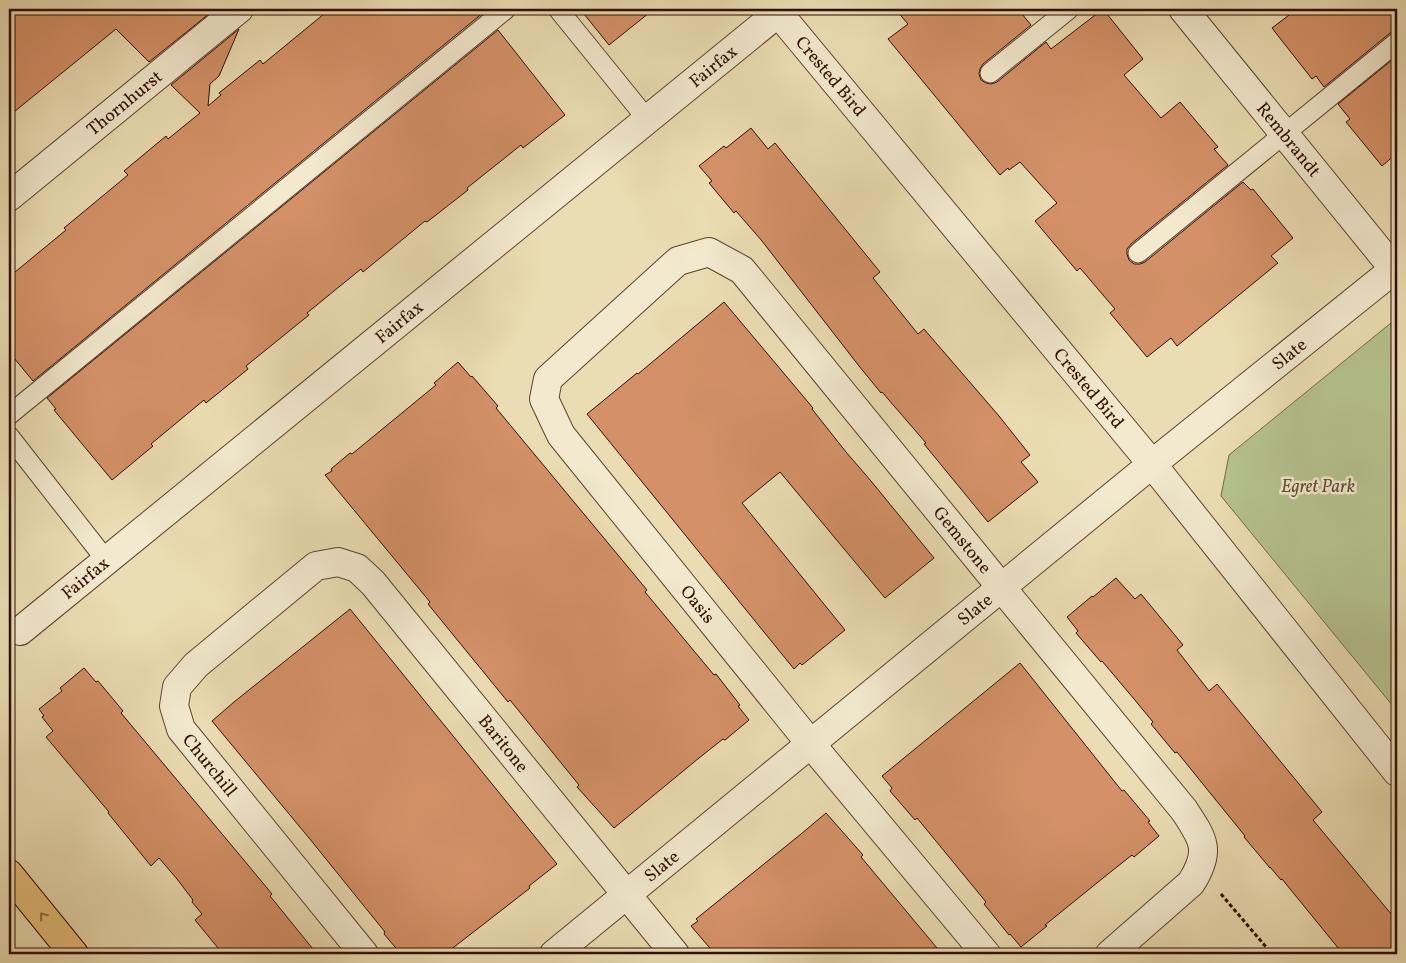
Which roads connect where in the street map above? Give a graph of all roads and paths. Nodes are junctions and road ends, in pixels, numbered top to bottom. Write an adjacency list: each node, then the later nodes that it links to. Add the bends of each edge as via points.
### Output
1 (238, 9): 11 (street, Thornhurst)
2 (506, 9): 15 (lane)
3 (558, 9): 9 (lane)
4 (1069, 9): 8 (lane)
5 (1183, 9): 10 (street, Rembrandt)
6 (776, 11): 9 (street, Fairfax); 17 (street, Crested Bird)
7 (1397, 42): 10 (lane)
8 (990, 73)
9 (647, 119): 18 (street, Fairfax)
10 (1285, 134): 12 (lane); 14 (street, Rembrandt)
11 (9, 197)
12 (1138, 253)
13 (678, 261): 20 (street, Gemstone, via 709,252 742,270); 22 (street, Oasis, via 548,379 544,400 561,435)
14 (1396, 268): 17 (street, Slate)
15 (9, 416)
16 (9, 436): 18 (lane)
17 (1152, 464): 20 (street, Slate); 23 (street, Crested Bird)
18 (106, 560): 21 (street, Fairfax)
19 (316, 566): 26 (street, Baritone, via 338,562 357,568 373,583); 28 (street, Churchill, via 196,665 177,687 174,706 181,729)
20 (1001, 587): 22 (street, Slate); 24 (street, Gemstone, via 1184,810 1200,835 1203,858)
21 (20, 631)
22 (810, 743): 26 (street, Slate); 31 (street, Oasis)
23 (1397, 772)
24 (1199, 868): 32 (street, via 1191,882); 33 (path)
25 (9, 874): 27 (main road, one-way to 25)
26 (626, 895): 29 (street, Slate); 30 (street, Baritone)
27 (74, 954)
28 (364, 954)
29 (554, 954)
30 (675, 954)
31 (986, 954)
32 (1110, 954)
33 (1272, 954)

